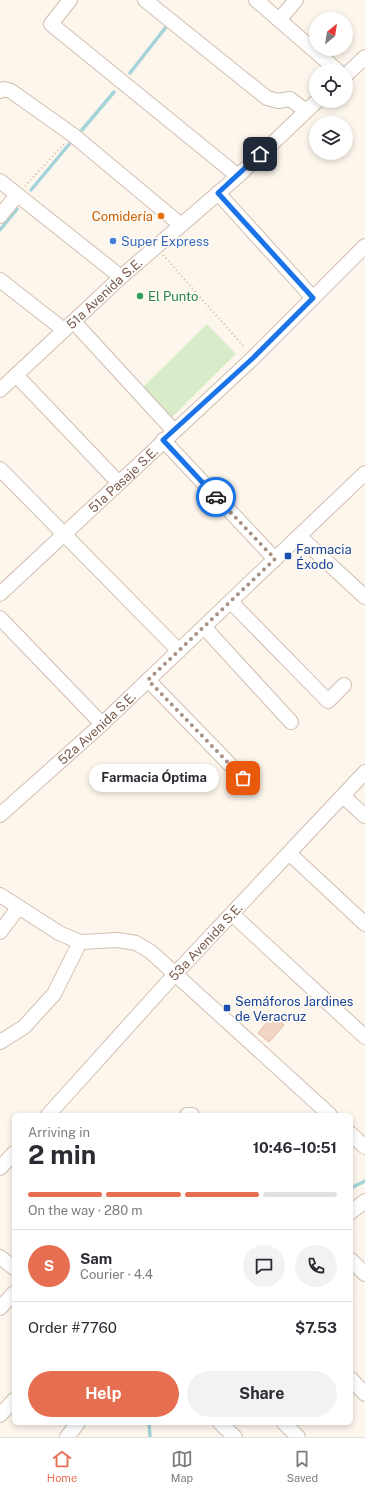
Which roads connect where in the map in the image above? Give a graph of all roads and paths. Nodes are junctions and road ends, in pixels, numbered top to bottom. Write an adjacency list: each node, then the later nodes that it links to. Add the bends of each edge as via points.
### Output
1 (70, 0): 13 (street, via 51,24)
2 (146, 0): 11 (street, via 267,98 272,101 294,100)
3 (256, 0): 5 (street)
4 (296, 0): 5 (street)
5 (279, 20): 7 (street)
6 (365, 57): 8 (street)
7 (330, 64)
8 (353, 68)
9 (0, 91): 12 (street, via 11,91)
10 (309, 108): 11 (street, 51a Avenida S.E.)
11 (306, 111): 13 (street, 51a Avenida S.E.)
12 (73, 135): 16 (path); 18 (street)
13 (238, 176): 15 (street, 51a Avenida S.E.)
14 (0, 181): 16 (street)
15 (218, 193): 18 (street, 51a Avenida S.E.); 23 (street)
16 (18, 195): 17 (street); 21 (street)
17 (0, 216)
18 (181, 225): 20 (street, 51a Avenida S.E.)
19 (365, 246): 23 (street, 51a Pasaje S.E.)
20 (156, 247): 21 (street, 51a Avenida S.E.); 25 (path)
21 (121, 277): 24 (street, 51a Avenida S.E.)
22 (0, 280): 24 (street)
23 (313, 298): 25 (street, 51a Pasaje S.E.)
24 (69, 326): 26 (street, 51a Avenida S.E.); 28 (street)
25 (253, 358): 28 (street, 51a Pasaje S.E.)
26 (16, 375): 27 (street, 51a Avenida S.E.); 32 (street)
27 (0, 390)
28 (174, 431): 29 (street, 51a Pasaje S.E.)
29 (163, 440): 32 (street, 51a Pasaje S.E.); 35 (street)
30 (0, 469): 33 (street)
31 (365, 473): 34 (street, 52a Avenida S.E.)
32 (118, 482): 33 (street, 51a Pasaje S.E.)
33 (63, 534): 36 (street, 51a Pasaje S.E.); 41 (street)
34 (299, 536): 35 (street, 52a Avenida S.E.); 37 (street)
35 (275, 559): 38 (street, 52a Avenida S.E.)
36 (0, 594)
37 (365, 597)
38 (231, 602): 40 (street, 52a Avenida S.E.); 43 (street, via 328,701)
39 (0, 618): 45 (street)
40 (204, 627): 41 (street, 52a Avenida S.E.); 44 (street)
41 (179, 651): 42 (street, 52a Avenida S.E.)
42 (148, 680): 45 (street, 52a Avenida S.E.); 47 (street)
43 (344, 685)
44 (291, 722)
45 (102, 724): 49 (street, 52a Avenida S.E.)
46 (365, 772): 48 (street, 53a Avenida S.E.)
47 (243, 778)
48 (343, 796): 50 (street); 51 (street, 53a Avenida S.E.)
49 (0, 815)
50 (365, 816)
51 (290, 854): 54 (street, 53a Avenida S.E.); 55 (street)
52 (0, 895): 53 (street)
53 (19, 907): 56 (street); 57 (street, via 59,933)
54 (232, 914): 58 (street, 53a Avenida S.E.); 59 (street)
55 (365, 924)
56 (0, 932)
57 (80, 942): 58 (street, via 118,940 136,943); 60 (street, via 54,994 24,1027)
58 (176, 973): 61 (street, 53a Avenida S.E.); 62 (street)
59 (365, 1037)
60 (0, 1042)
61 (50, 1113)
62 (328, 1113)
63 (12, 1154): 64 (street)
64 (0, 1168)
65 (365, 1201): 66 (street)
66 (353, 1210)
67 (0, 1257): 69 (street)
68 (353, 1262): 70 (street)
69 (12, 1266)
70 (365, 1274)
71 (12, 1295): 72 (street)
72 (0, 1308)
73 (353, 1382): 74 (street)
74 (365, 1394)
75 (12, 1402): 76 (street)
76 (0, 1415)
77 (76, 1425): 80 (street)
78 (222, 1425): 81 (street)
79 (286, 1425): 82 (street)
80 (67, 1437)
81 (235, 1437)
82 (298, 1437)

